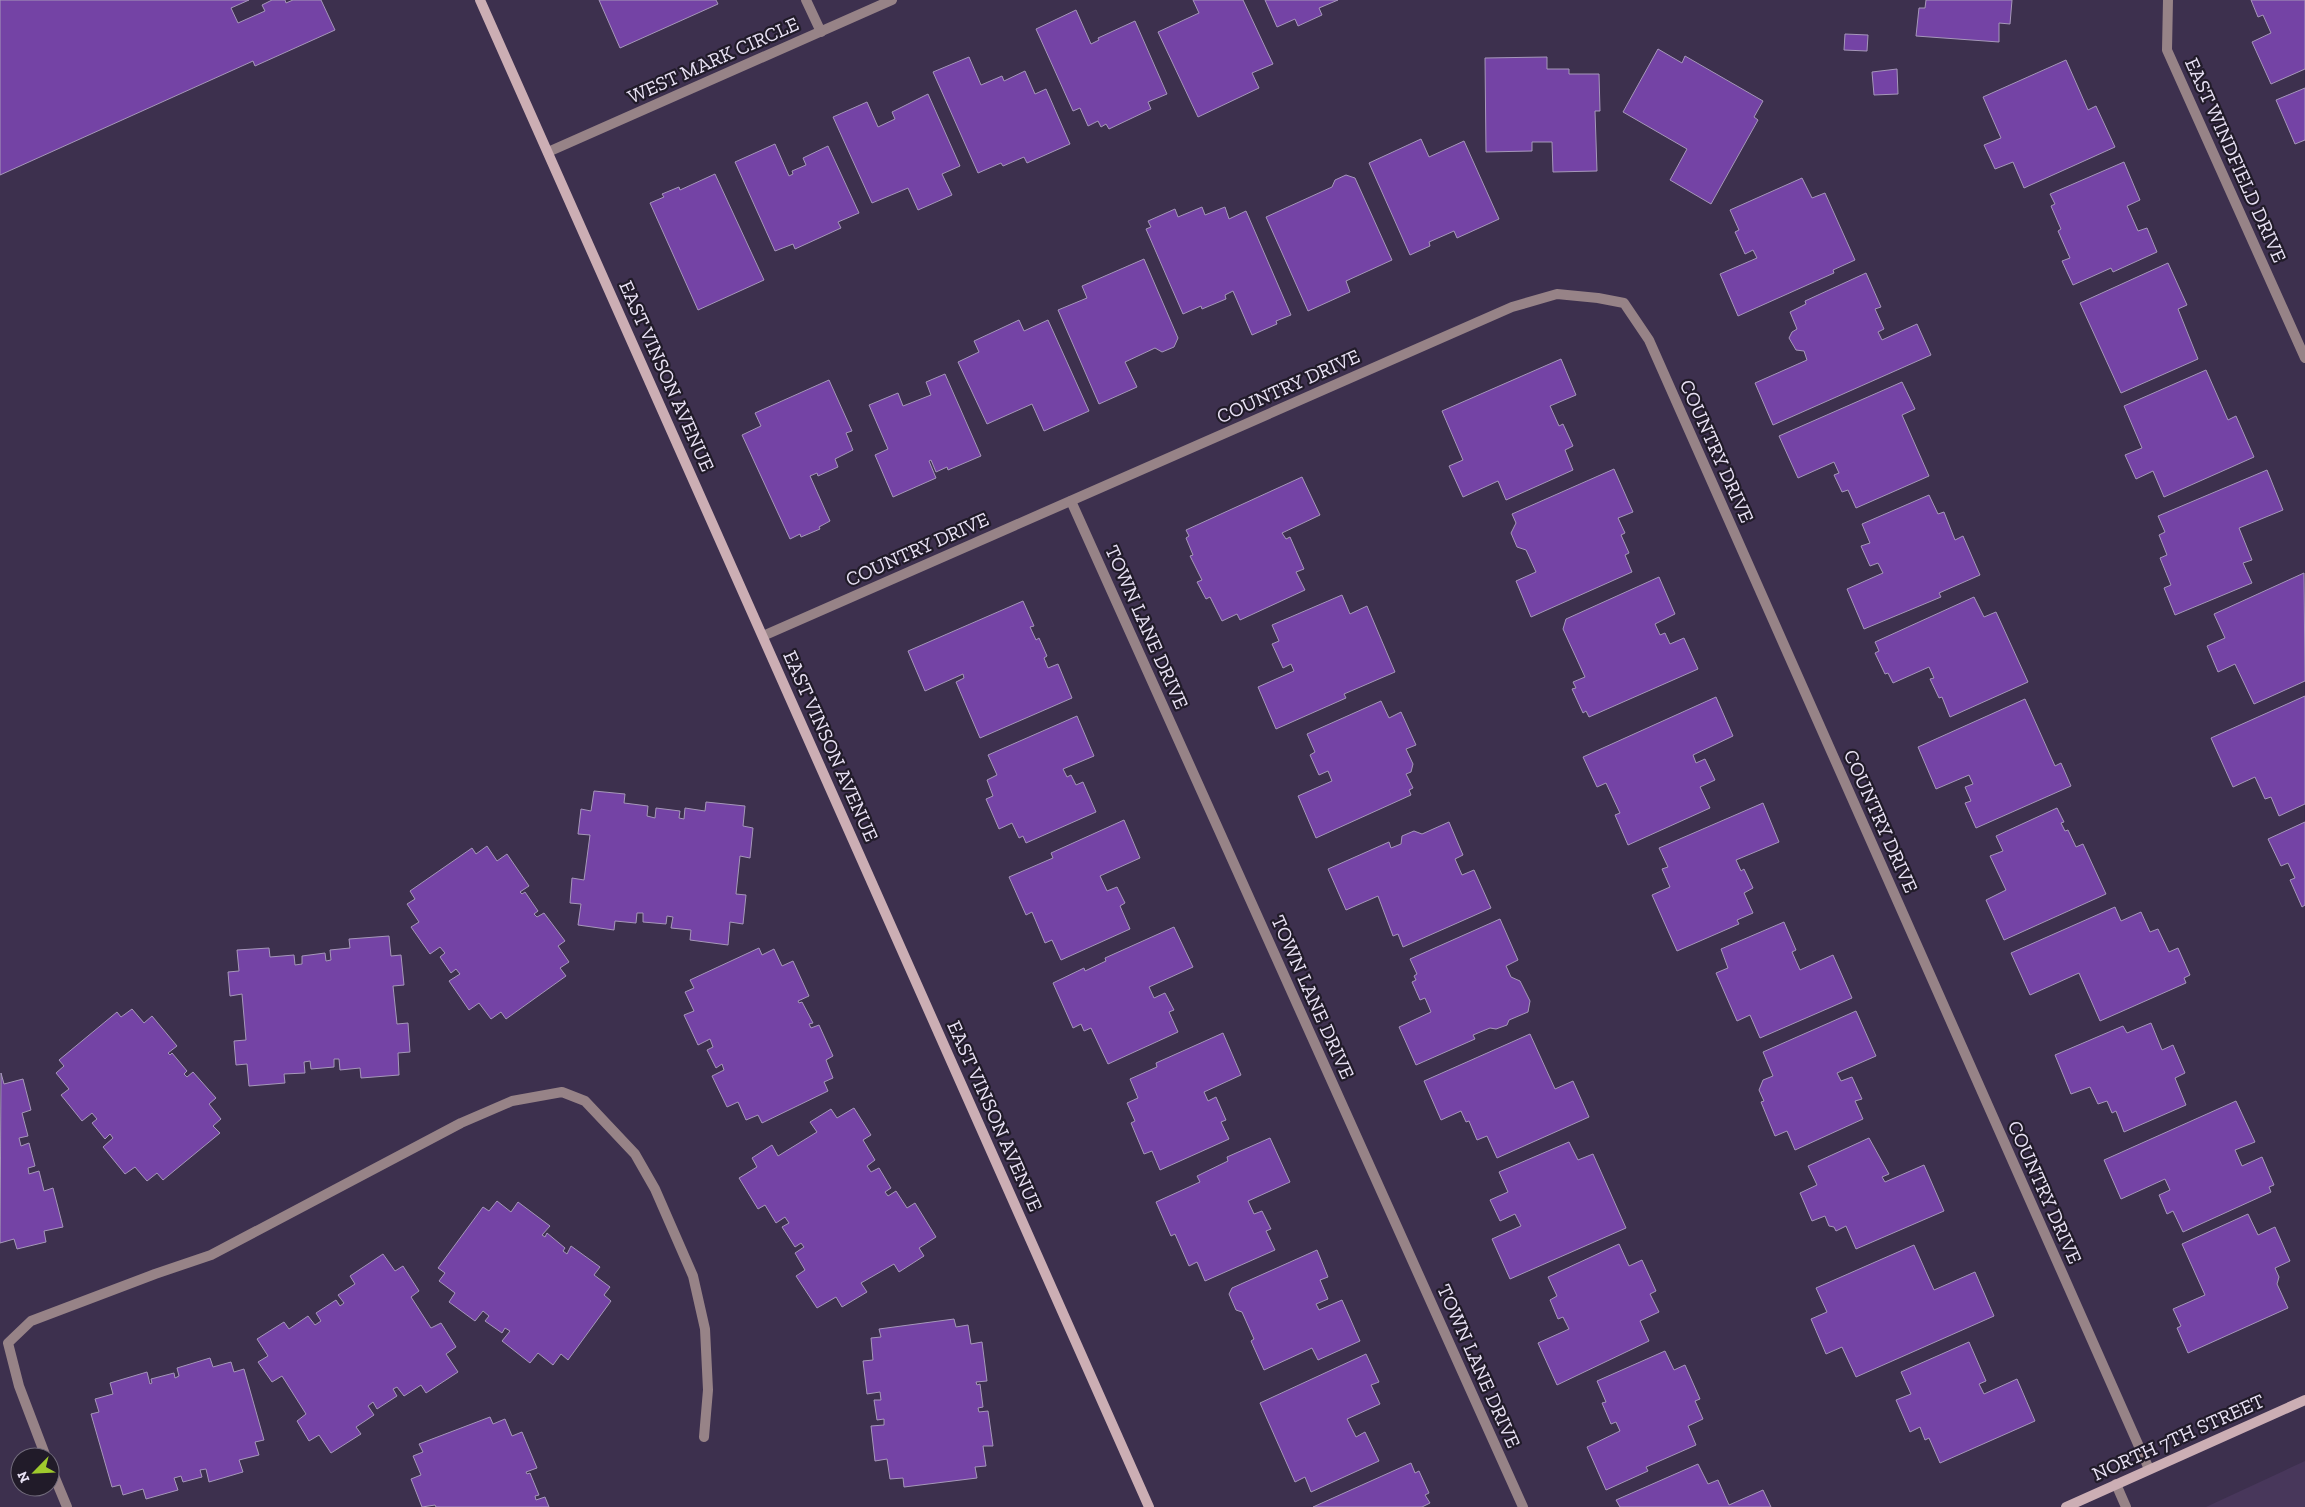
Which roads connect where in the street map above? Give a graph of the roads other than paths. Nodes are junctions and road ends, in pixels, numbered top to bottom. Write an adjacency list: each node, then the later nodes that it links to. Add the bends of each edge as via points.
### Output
1 (480, 0): 6 (street, EAST VINSON AVENUE)
2 (806, 0): 5 (street)
3 (892, 0): 5 (street, WEST MARK CIRCLE)
4 (2168, 0): 7 (street, EAST WINDFIELD DRIVE, via 2167,50)
5 (821, 32): 6 (street, WEST MARK CIRCLE)
6 (548, 152): 9 (street, EAST VINSON AVENUE)
7 (2305, 358)
8 (1070, 501): 9 (street, COUNTRY DRIVE); 13 (street, COUNTRY DRIVE, via 1512,308 1557,294 1624,303 1649,340); 18 (street, TOWN LANE DRIVE)
9 (763, 636): 17 (street, EAST VINSON AVENUE)
10 (2305, 1400): 13 (street, NORTH 7TH STREET)
11 (704, 1437): 12 (street, via 708,1390 705,1329 694,1276 655,1189 635,1154 585,1101 562,1092 512,1101 391,1158 211,1256 31,1321 8,1343 18,1386)
12 (42, 1447)
13 (2149, 1470): 14 (street, NORTH 7TH STREET)
14 (2116, 1484): 19 (street, NORTH 7TH STREET); 20 (street)
15 (60, 1490): 16 (street)
16 (67, 1507)
17 (1149, 1507)
18 (1523, 1507)
19 (2066, 1507)
20 (2126, 1507)

